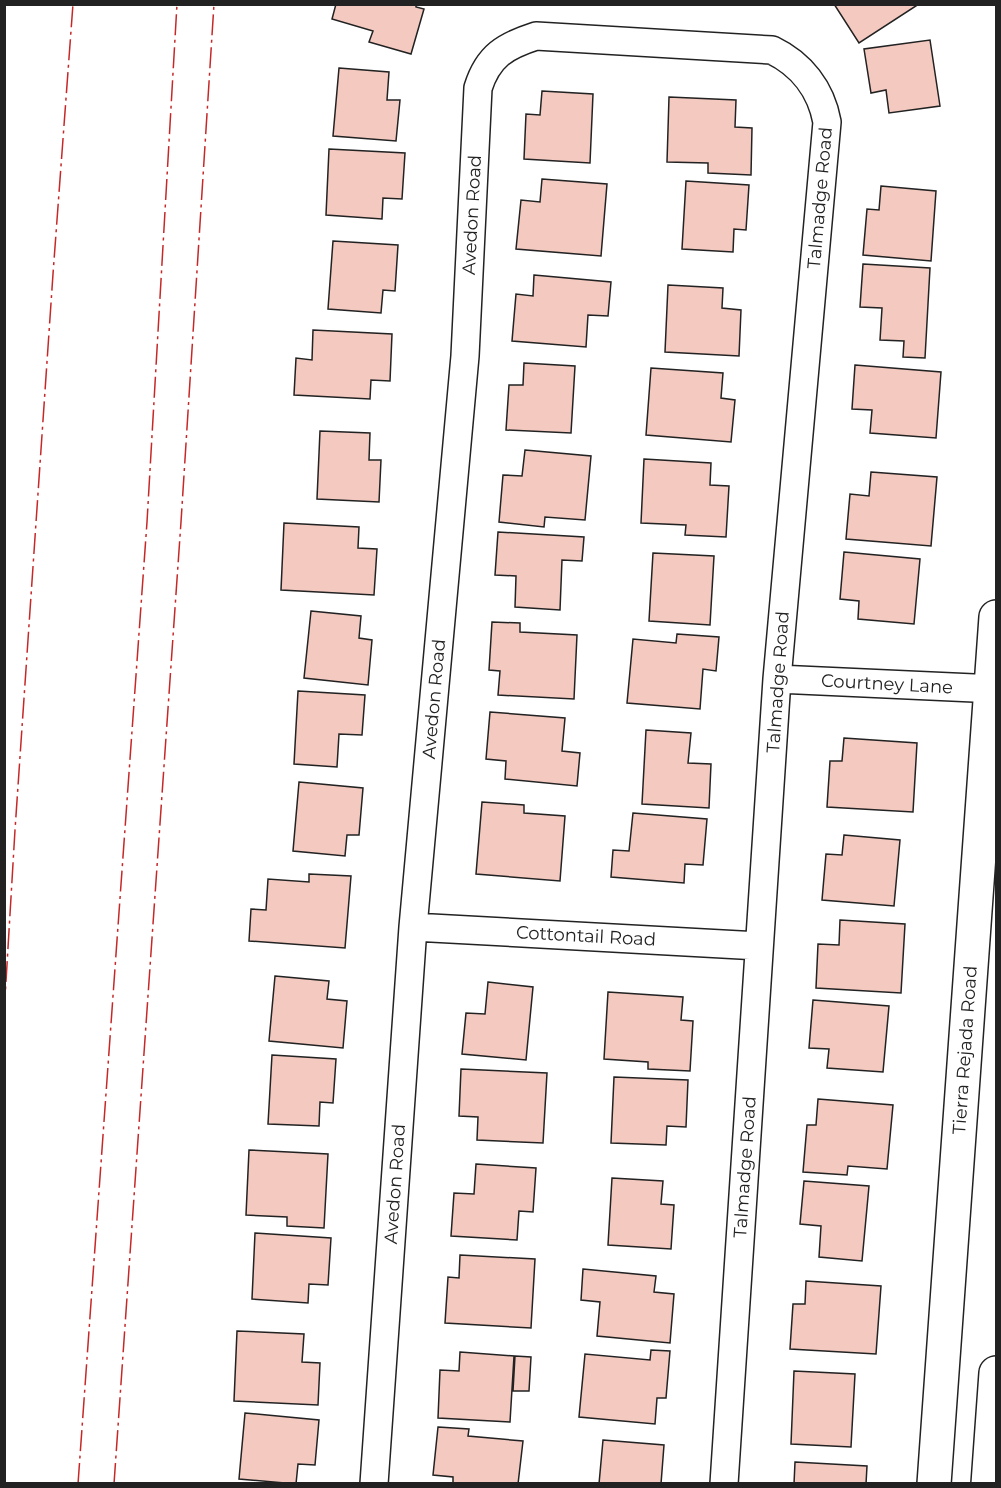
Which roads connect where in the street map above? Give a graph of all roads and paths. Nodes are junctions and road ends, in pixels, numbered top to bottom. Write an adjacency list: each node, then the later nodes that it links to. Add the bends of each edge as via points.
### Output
1 (627, 41): 3 (street, Talmadge Road, via 772,50 796,64 825,108 827,122); 5 (street, Avedon Road, via 527,38 511,44 489,63 478,88 465,356)
2 (996, 617): 4 (main road, Tierra Rejada Road)
3 (777, 679): 4 (street, Courtney Lane); 6 (street, Talmadge Road)
4 (994, 689): 10 (main road, Tierra Rejada Road)
5 (413, 927): 6 (street, Cottontail Road); 8 (street, Avedon Road)
6 (759, 946): 9 (street, Talmadge Road)
7 (996, 1373): 11 (main road)
8 (374, 1484)
9 (724, 1484)
10 (934, 1484)
11 (988, 1484)

